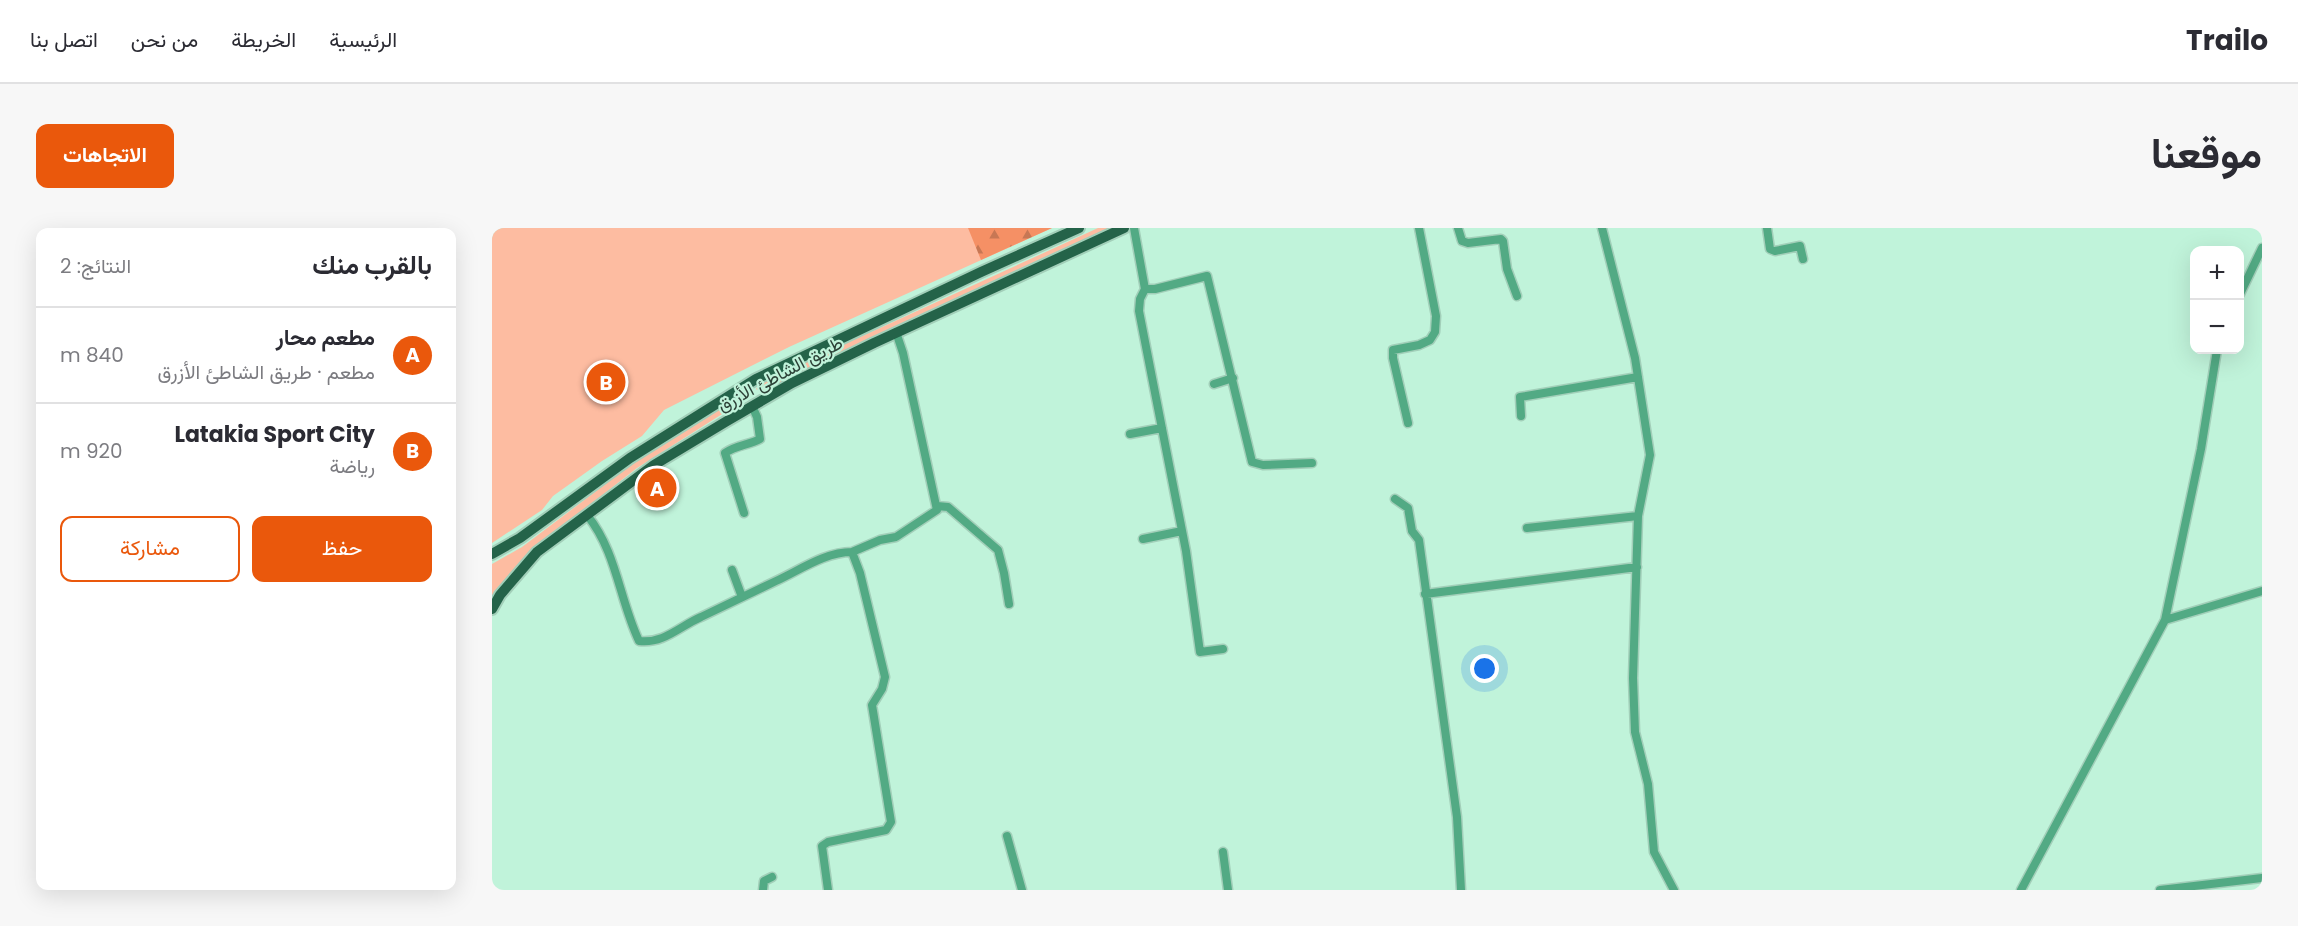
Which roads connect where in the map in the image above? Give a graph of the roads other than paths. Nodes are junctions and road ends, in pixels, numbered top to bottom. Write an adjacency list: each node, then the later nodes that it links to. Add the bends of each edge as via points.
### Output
1 (1079, 228): 33 (main road, طريق الشاطئ الأزرق, via 756,380 630,458)
2 (1124, 228): 13 (main road, طريق الشاطئ الأزرق)
3 (1134, 228): 11 (street)
4 (1419, 228): 20 (street, via 1436,316 1430,340 1393,350)
5 (1458, 228): 12 (street, via 1461,241 1503,241)
6 (1602, 228): 15 (street)
7 (1767, 228): 9 (street, via 1770,249 1800,246)
8 (2262, 248): 10 (street)
9 (1803, 259)
10 (2244, 286)
11 (1145, 288): 16 (street, via 1207,276); 21 (street, via 1139,310)
12 (1516, 297)
13 (896, 332): 18 (main road, طريق الشاطئ الأزرق); 25 (street)
14 (2216, 354): 41 (street)
15 (1638, 377): 19 (street, via 1520,397); 28 (street, via 1650,455)
16 (1233, 378): 17 (street); 23 (street, via 1252,462)
17 (1214, 384)
18 (752, 406): 26 (street, via 760,439 725,453); 27 (main road, طريق الشاطئ الأزرق, via 654,465)
19 (1521, 416)
20 (1408, 423)
21 (1162, 428): 22 (street); 30 (street)
22 (1130, 434)
23 (1312, 463)
24 (1395, 500): 37 (street, via 1408,508 1412,531 1419,540)
25 (937, 506): 32 (street, via 933,514 897,537); 39 (street, via 948,507 998,550)
26 (744, 513)
27 (587, 515): 38 (street, via 600,531 613,561 639,641 667,636); 40 (main road, طريق الشاطئ الأزرق, via 537,552)
28 (1638, 516): 29 (street); 34 (street)
29 (1527, 528)
30 (1182, 531): 31 (street); 42 (street, via 1200,652)
31 (1143, 539)
32 (852, 552): 38 (street, via 828,557); 48 (street, via 885,677 872,705 891,822 886,830 822,846)
33 (492, 554)
34 (1637, 567): 37 (street); 52 (street, via 1635,732 1647,784 1653,852)
35 (732, 570): 38 (street)
36 (2262, 591): 41 (street)
37 (1425, 594): 51 (street, via 1457,817)
38 (742, 597)
39 (1009, 604)
40 (492, 609)
41 (2165, 620): 53 (street)
42 (1223, 649)
43 (1007, 836): 49 (street)
44 (1223, 852): 50 (street)
45 (772, 878): 47 (street, via 764,881)
46 (2262, 878): 54 (street)
47 (763, 890)
48 (828, 890)
49 (1022, 890)
50 (1228, 890)
51 (1461, 890)
52 (1674, 890)
53 (2021, 890)
54 (2160, 890)

